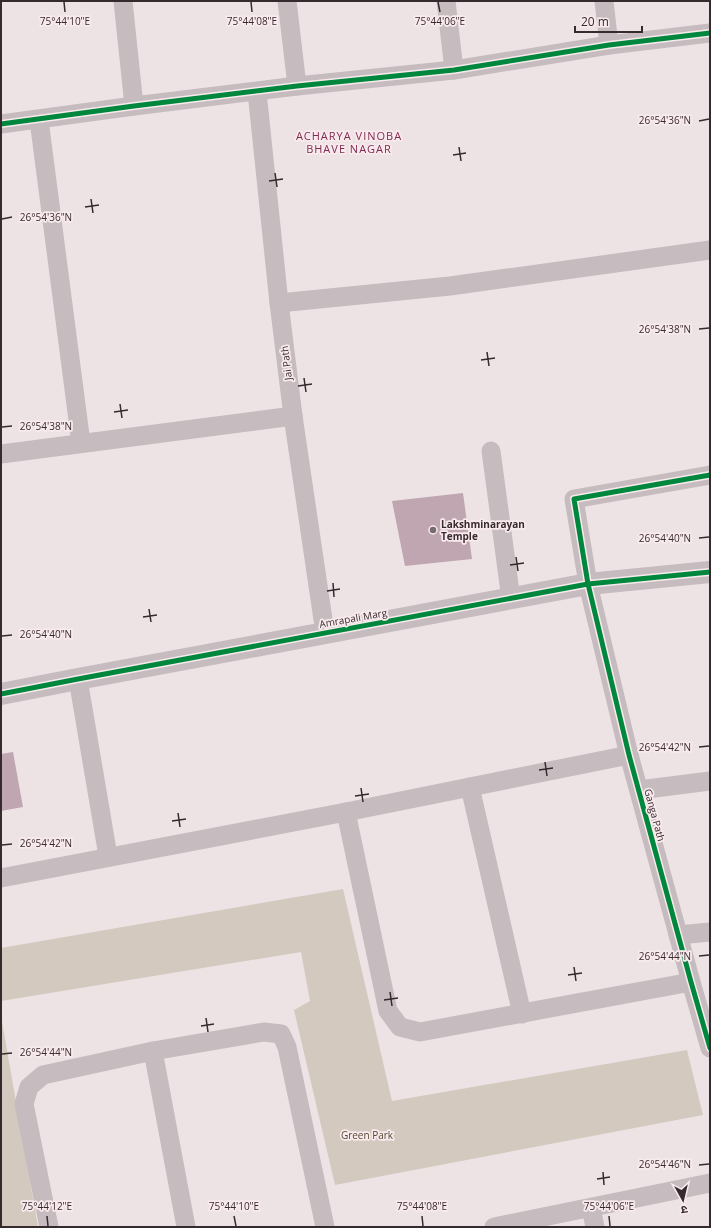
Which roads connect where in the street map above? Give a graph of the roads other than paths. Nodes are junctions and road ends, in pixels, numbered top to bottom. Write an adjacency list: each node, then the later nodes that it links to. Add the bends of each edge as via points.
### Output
1 (123, 1): 10 (street)
2 (287, 1): 8 (street)
3 (446, 1): 7 (street)
4 (604, 1): 6 (street)
5 (710, 33): 6 (street)
6 (609, 45): 7 (street)
7 (454, 70): 8 (street)
8 (297, 86): 9 (street)
9 (257, 92): 10 (street); 14 (street, Jai Path)
10 (134, 106): 11 (street)
11 (39, 120): 12 (street); 16 (street)
12 (1, 124)
13 (710, 250): 14 (street, via 450,286)
14 (279, 303): 15 (street, Jai Path)
15 (293, 416): 16 (street); 23 (street, Jai Path)
16 (82, 443): 18 (street)
17 (491, 451): 22 (street)
18 (1, 454)
19 (710, 475): 21 (street, Ganga Path, via 574,499)
20 (710, 572): 21 (street, Amrapali Marg)
21 (588, 584): 22 (street, Amrapali Marg); 26 (street, Ganga Path)
22 (511, 599): 23 (street, Amrapali Marg)
23 (325, 633): 24 (street, Amrapali Marg)
24 (78, 679): 25 (street, Amrapali Marg); 31 (street)
25 (1, 694)
26 (629, 755): 28 (street); 29 (street, Ganga Path)
27 (710, 781): 29 (street)
28 (470, 787): 30 (street); 36 (street)
29 (639, 790): 34 (street, Ganga Path)
30 (346, 812): 31 (street); 36 (street, via 388,1011 400,1027 420,1032)
31 (108, 856): 32 (street)
32 (1, 878)
33 (710, 932): 34 (street)
34 (678, 935): 35 (street, Ganga Path)
35 (691, 982): 36 (street); 37 (street, Ganga Path)
36 (522, 1014)
37 (710, 1048)
38 (153, 1051): 41 (street, via 43,1075 29,1087 24,1104); 42 (street); 43 (street, via 264,1032 281,1034 287,1047)
39 (710, 1183): 40 (street)
40 (591, 1208): 44 (street); 45 (street)
41 (49, 1227)
42 (186, 1227)
43 (325, 1227)
44 (494, 1227)
45 (595, 1227)

